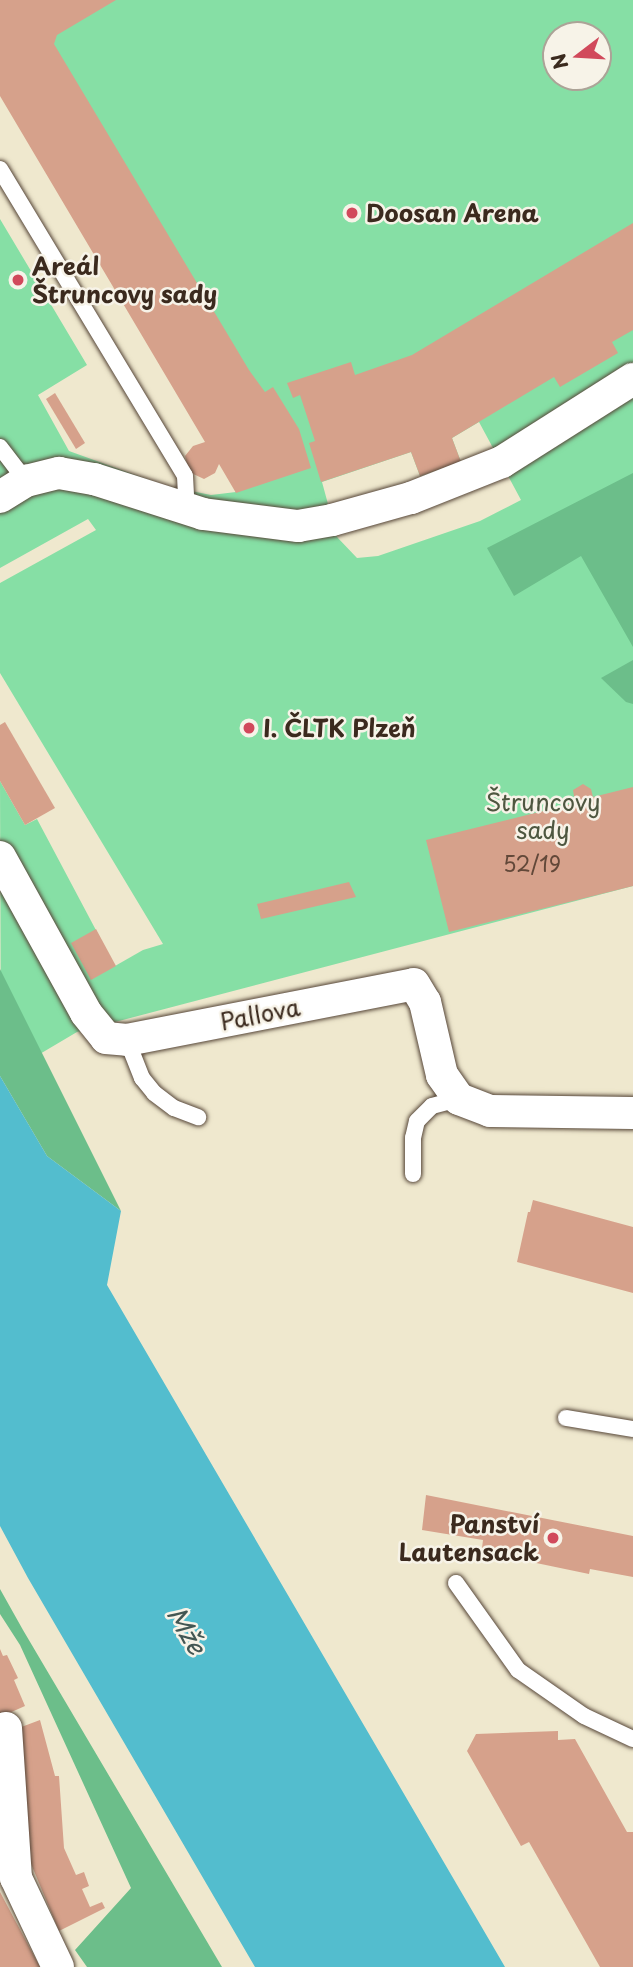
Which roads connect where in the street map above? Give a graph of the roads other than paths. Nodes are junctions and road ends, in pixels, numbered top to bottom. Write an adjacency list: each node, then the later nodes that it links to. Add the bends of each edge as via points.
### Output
1 (0, 169): 5 (lane, via 185,476)
2 (633, 379): 5 (street, via 502,463 411,498 298,526)
3 (0, 447): 4 (lane)
4 (13, 489): 5 (street, via 59,473)
5 (187, 509)
6 (0, 857): 7 (street, via 86,1013)
7 (117, 1039): 8 (street, Pallova, via 414,984 425,1002 442,1075); 10 (lane, via 154,1093 174,1108)
8 (459, 1099): 9 (street, via 490,1111); 11 (lane, via 432,1106 417,1121)
9 (633, 1112)
10 (198, 1117)
11 (413, 1174)
12 (566, 1418): 13 (lane)
13 (633, 1429)
14 (456, 1583): 16 (lane, via 518,1670 584,1716)
15 (6, 1728): 17 (street, via 16,1878)
16 (633, 1739)
17 (58, 1967)

